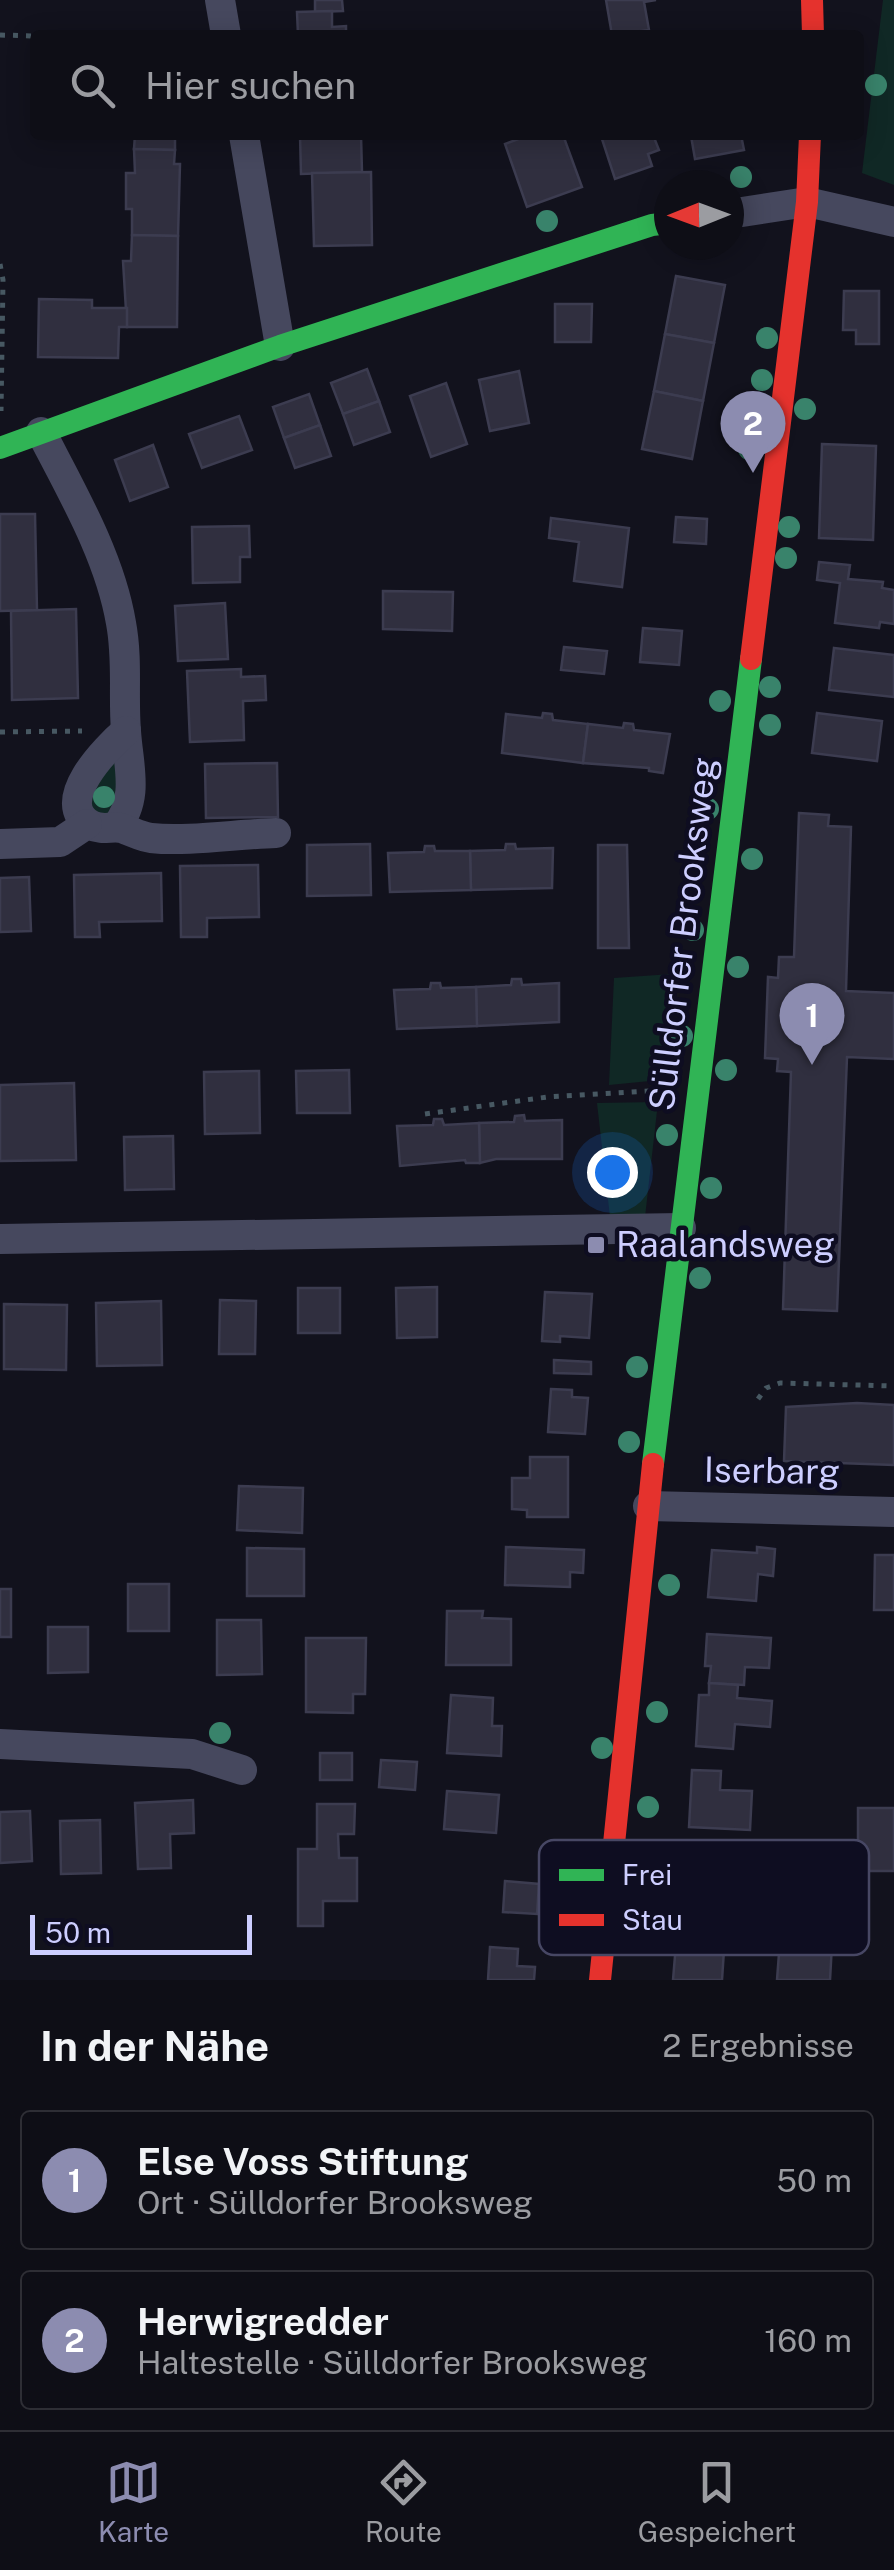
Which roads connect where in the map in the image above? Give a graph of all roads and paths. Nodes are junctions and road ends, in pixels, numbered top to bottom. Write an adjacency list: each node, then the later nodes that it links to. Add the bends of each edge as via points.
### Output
1 (220, 0): 3 (street)
2 (812, 0): 4 (street)
3 (225, 30)
4 (813, 30)
5 (0, 35): 6 (path)
6 (30, 36)
7 (245, 140): 14 (street)
8 (810, 140): 9 (street, Sülldorfer Brooksweg)
9 (808, 202): 10 (street); 11 (street); 22 (street, Sülldorfer Brooksweg)
10 (744, 212)
11 (894, 222)
12 (654, 225): 14 (street)
13 (0, 264): 16 (path)
14 (280, 346): 15 (street)
15 (40, 432): 16 (street); 17 (street, via 91,528 121,620)
16 (5, 446)
17 (126, 730): 18 (path); 19 (street, via 131,799 126,814); 19 (street, via 100,754 78,798 79,813)
18 (0, 732)
19 (102, 825): 20 (street, via 149,838); 21 (street, via 60,842)
20 (276, 833)
21 (0, 844)
22 (699, 1088): 23 (path, via 547,1097); 24 (street, Sülldorfer Brooksweg)
23 (424, 1114)
24 (681, 1228): 25 (street); 28 (street, Sülldorfer Brooksweg)
25 (0, 1239)
26 (894, 1386): 27 (path, via 780,1384)
27 (758, 1399)
28 (648, 1506): 29 (street, Iserbarg); 32 (street, Sülldorfer Brooksweg)
29 (894, 1512)
30 (0, 1744): 31 (street, via 192,1754)
31 (242, 1770)
32 (614, 1840)
33 (603, 1955): 34 (street, Sülldorfer Brooksweg)
34 (600, 1980)

